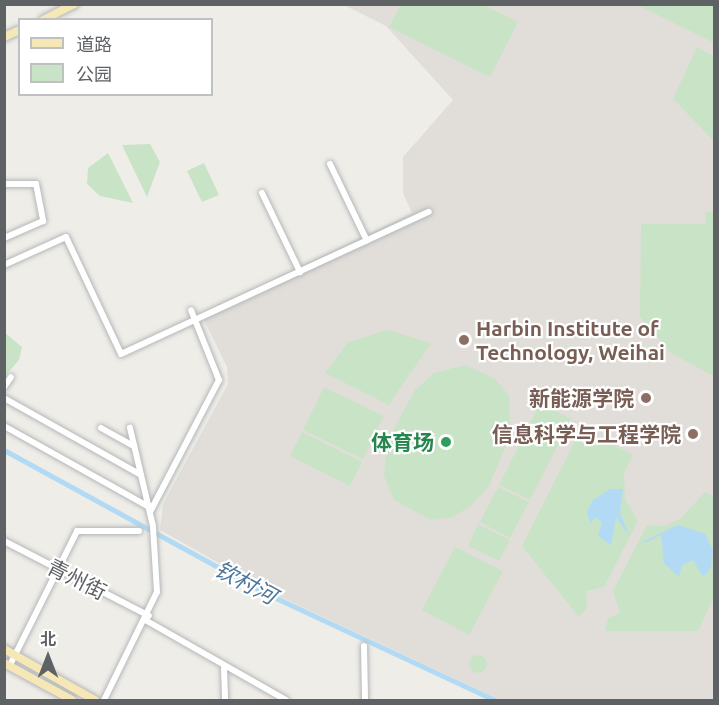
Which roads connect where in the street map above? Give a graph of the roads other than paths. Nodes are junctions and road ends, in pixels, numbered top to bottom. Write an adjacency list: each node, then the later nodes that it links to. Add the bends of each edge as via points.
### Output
1 (75, 4): 2 (main road)
2 (47, 18)
3 (18, 31): 4 (main road)
4 (4, 37)
5 (330, 164): 10 (street)
6 (4, 184): 9 (street, via 36,184 43,221)
7 (262, 193): 12 (street)
8 (429, 212): 10 (street)
9 (4, 238)
10 (367, 241): 12 (street)
11 (4, 265): 14 (street, via 66,237 121,354)
12 (300, 272): 14 (street)
13 (191, 310): 14 (street)
14 (197, 320): 23 (street, via 219,380)
15 (11, 377): 16 (street)
16 (4, 387)
17 (4, 398): 22 (street)
18 (4, 426): 23 (street)
19 (101, 428): 21 (street)
20 (130, 428): 21 (street)
21 (135, 446): 22 (street)
22 (141, 475): 23 (street)
23 (149, 510): 27 (street, via 157,592)
24 (139, 531): 26 (street, via 77,531)
25 (4, 541): 26 (street, 青州街)
26 (57, 569): 27 (street, 青州街); 30 (street)
27 (148, 619): 32 (street, 青州街); 35 (street)
28 (364, 646): 38 (street)
29 (4, 649): 30 (main road)
30 (15, 653): 31 (street); 34 (main road)
31 (7, 664): 33 (main road)
32 (224, 668): 36 (street); 37 (street, 青州街)
33 (72, 700)
34 (95, 700)
35 (104, 700)
36 (225, 700)
37 (286, 700)
38 (365, 700)

